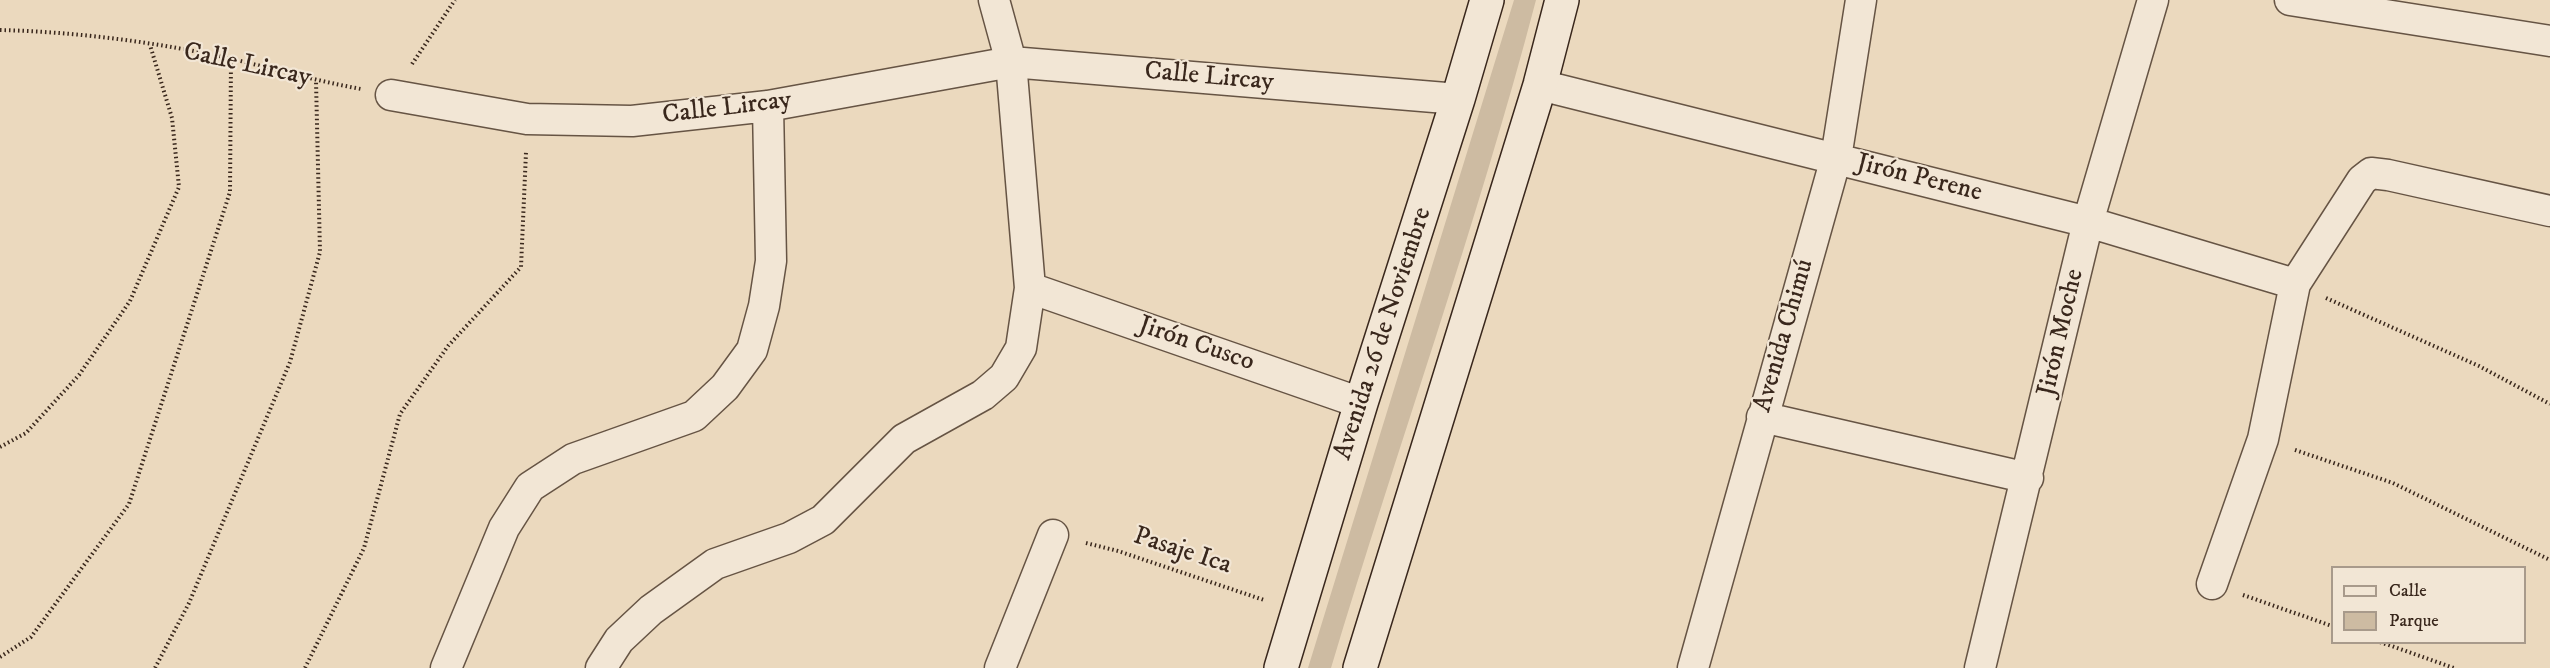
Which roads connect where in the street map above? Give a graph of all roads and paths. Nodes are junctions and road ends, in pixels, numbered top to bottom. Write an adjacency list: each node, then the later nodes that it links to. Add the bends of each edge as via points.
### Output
1 (455, 0): 15 (path)
2 (994, 0): 12 (street)
3 (1487, 0): 16 (main road, Avenida 26 de Noviembre)
4 (1562, 0): 14 (main road)
5 (1861, 0): 19 (street, Avenida Chimú)
6 (2153, 0): 21 (street, Jirón Moche)
7 (2290, 0): 9 (street)
8 (0, 30): 10 (path, Calle Lircay, via 70,32)
9 (2550, 40)
10 (150, 45): 11 (path, Calle Lircay); 28 (path, via 172,118 179,187 130,301 79,375 26,433)
11 (231, 59): 13 (path, Calle Lircay); 36 (path, via 230,192 129,504 31,637)
12 (1011, 62): 16 (street, Calle Lircay); 17 (street, Calle Lircay); 23 (street)
13 (316, 81): 15 (path, Calle Lircay); 37 (path, via 320,252 290,362 189,603)
14 (1540, 85): 19 (street, Jirón Perene); 43 (main road)
15 (391, 95): 18 (street, Calle Lircay)
16 (1458, 99): 24 (main road, Avenida 26 de Noviembre)
17 (768, 106): 18 (street, Calle Lircay, via 632,121); 39 (street, via 771,261 752,350 725,387 694,416 573,459 530,487 504,528)
18 (527, 118): 38 (path, via 521,267 448,346 400,414 364,548)
19 (1836, 158): 21 (street, Jirón Perene); 26 (street, Avenida Chimú)
20 (2550, 211): 22 (street, via 2371,173 2362,180)
21 (2088, 222): 22 (street, Jirón Perene); 29 (street, Jirón Moche)
22 (2295, 284): 25 (path, via 2479,366); 27 (street)
23 (1030, 288): 24 (street, Jirón Cusco); 40 (street, via 1021,348 1005,377 983,395 904,439 823,520 789,538 715,564 651,610 620,640)
24 (1361, 403): 33 (main road, Avenida 26 de Noviembre)
25 (2550, 404)
26 (1762, 417): 29 (street); 44 (street, Avenida Chimú)
27 (2263, 439): 31 (path, via 2393,483); 32 (street)
28 (0, 447)
29 (2028, 478): 45 (street, Jirón Moche)
30 (1053, 535): 33 (path, Pasaje Ica, via 1118,551); 41 (street)
31 (2550, 560)
32 (2212, 584): 34 (path)
33 (1298, 611): 42 (main road, Avenida 26 de Noviembre)
34 (2331, 626)
35 (2386, 644): 46 (path)
36 (0, 657)
37 (155, 668)
38 (305, 668)
39 (446, 668)
40 (601, 668)
41 (1000, 668)
42 (1281, 668)
43 (1360, 668)
44 (1693, 668)
45 (1980, 668)
46 (2454, 668)

